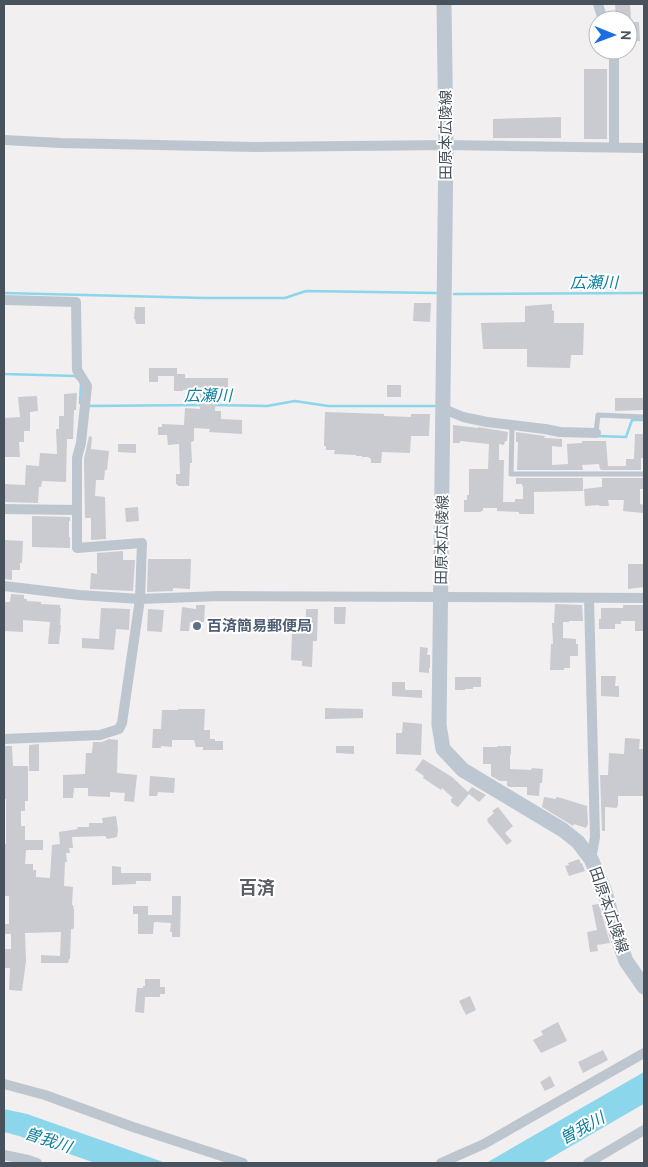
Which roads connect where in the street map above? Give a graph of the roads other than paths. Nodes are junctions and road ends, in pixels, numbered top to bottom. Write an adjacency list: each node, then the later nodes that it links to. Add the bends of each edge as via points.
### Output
1 (444, 4): 4 (main road, 田原本広陵線)
2 (614, 60): 5 (street)
3 (4, 140): 4 (street, via 255,147)
4 (446, 145): 5 (street); 8 (main road, 田原本広陵線)
5 (614, 147): 6 (street)
6 (644, 148)
7 (4, 300): 14 (street, via 76,302 77,370 87,386 77,458)
8 (444, 408): 10 (street, via 463,417); 16 (main road, 田原本広陵線)
9 (644, 417): 11 (lane, via 598,415)
10 (512, 428): 11 (street); 12 (lane, via 511,474)
11 (596, 432)
12 (644, 474)
13 (4, 509): 14 (street)
14 (77, 510): 19 (street, via 77,548 142,543)
15 (4, 586): 19 (street)
16 (441, 596): 17 (street); 19 (street); 21 (main road, 田原本広陵線, via 439,725 443,749 463,770 563,830)
17 (589, 598): 18 (street); 21 (street, via 595,837)
18 (644, 598)
19 (140, 599): 20 (street, via 119,729 100,735)
20 (4, 739)
21 (591, 859): 22 (main road, 田原本広陵線, via 605,892 626,961)
22 (644, 987)
23 (644, 1053): 29 (street, via 484,1144)
24 (4, 1084): 28 (street)
25 (644, 1130): 30 (street)
26 (4, 1155): 27 (street)
27 (37, 1163)
28 (243, 1163)
29 (442, 1163)
30 (588, 1163)

